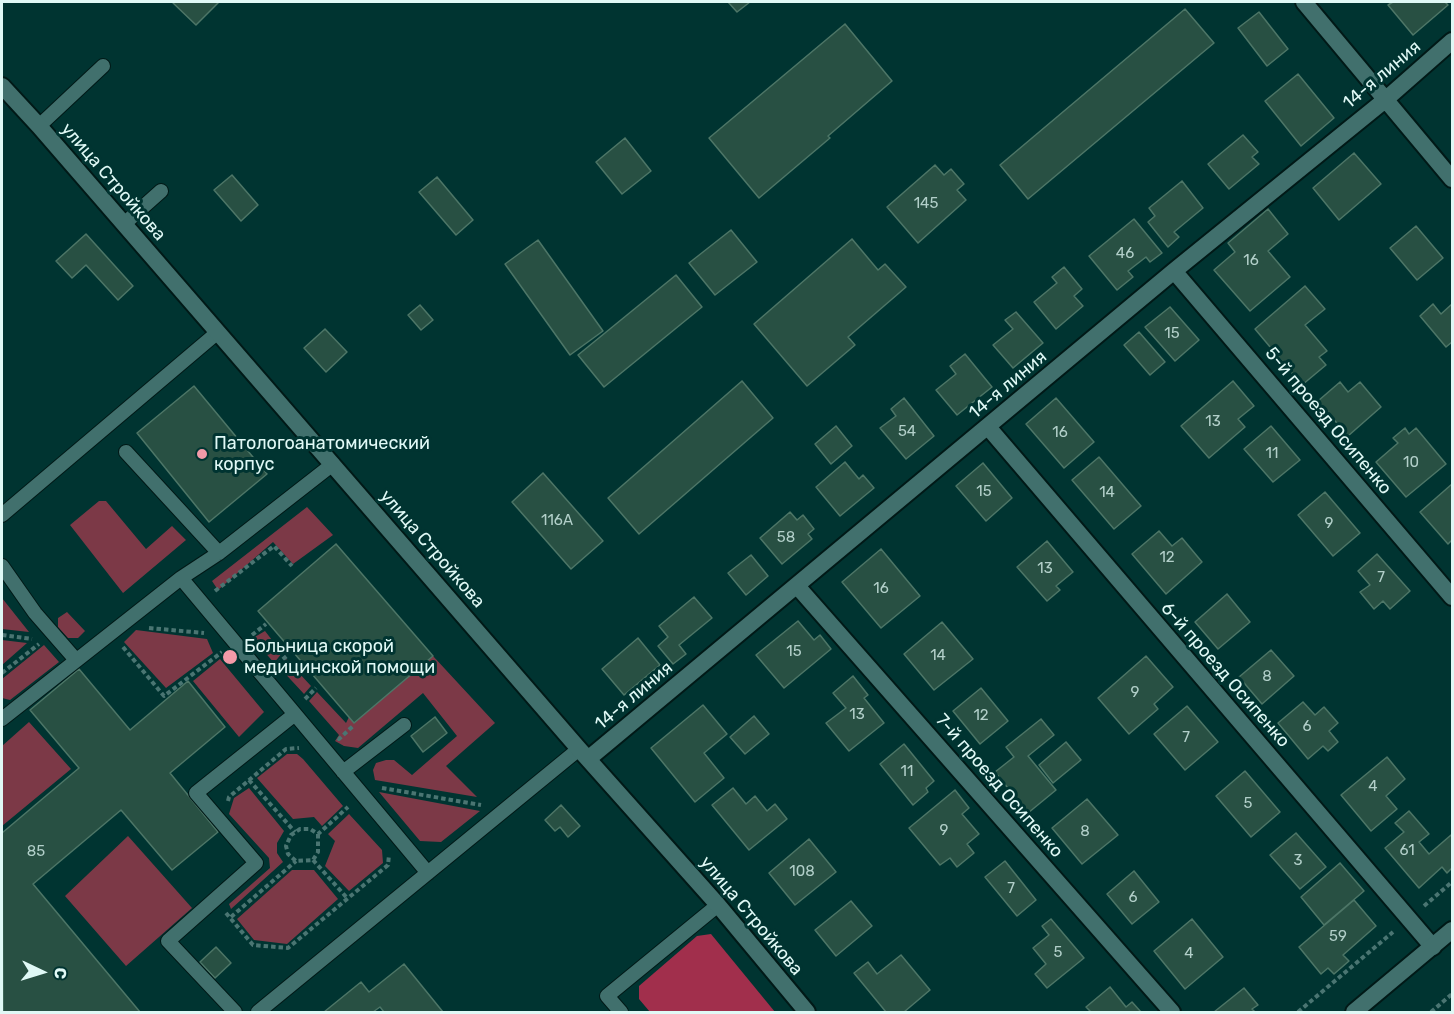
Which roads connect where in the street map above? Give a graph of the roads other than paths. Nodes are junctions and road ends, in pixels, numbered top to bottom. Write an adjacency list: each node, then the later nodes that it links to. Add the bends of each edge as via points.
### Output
1 (1304, 2): 5 (street)
2 (1452, 41): 5 (street, 14-я линия)
3 (103, 66): 6 (lane)
4 (2, 86): 6 (street, улица Стройкова)
5 (1385, 99): 7 (street); 10 (street, 14-я линия)
6 (39, 126): 9 (street, улица Стройкова)
7 (1452, 179)
8 (162, 191): 9 (lane)
9 (124, 224): 11 (street, улица Стройкова)
10 (1174, 271): 12 (street, 14-я линия); 20 (street, 5-й проезд Осипенко)
11 (218, 332): 14 (street, улица Стройкова); 15 (lane)
12 (988, 428): 19 (street, 14-я линия); 30 (street, 6-й проезд Осипенко)
13 (126, 452): 16 (lane)
14 (333, 464): 16 (lane); 25 (street, улица Стройкова)
15 (2, 515)
16 (219, 553): 18 (lane)
17 (2, 566): 21 (lane, via 35,613)
18 (181, 578): 21 (lane); 22 (lane)
19 (797, 586): 25 (street, 14-я линия); 35 (street, 7-й проезд Осипенко)
20 (1452, 597)
21 (76, 660): 23 (lane)
22 (295, 714): 26 (lane); 31 (lane, via 196,793 256,862 168,941)
23 (2, 719)
24 (404, 725): 26 (lane)
25 (584, 754): 27 (lane, via 506,809); 28 (street, улица Стройкова)
26 (343, 772): 27 (lane)
27 (428, 873): 32 (lane)
28 (718, 905): 33 (lane, via 607,996); 34 (street, улица Стройкова)
29 (1452, 930): 30 (street)
30 (1433, 947): 36 (street)
31 (235, 1012)
32 (258, 1012)
33 (621, 1012)
34 (807, 1012)
35 (1172, 1012)
36 (1354, 1012)

